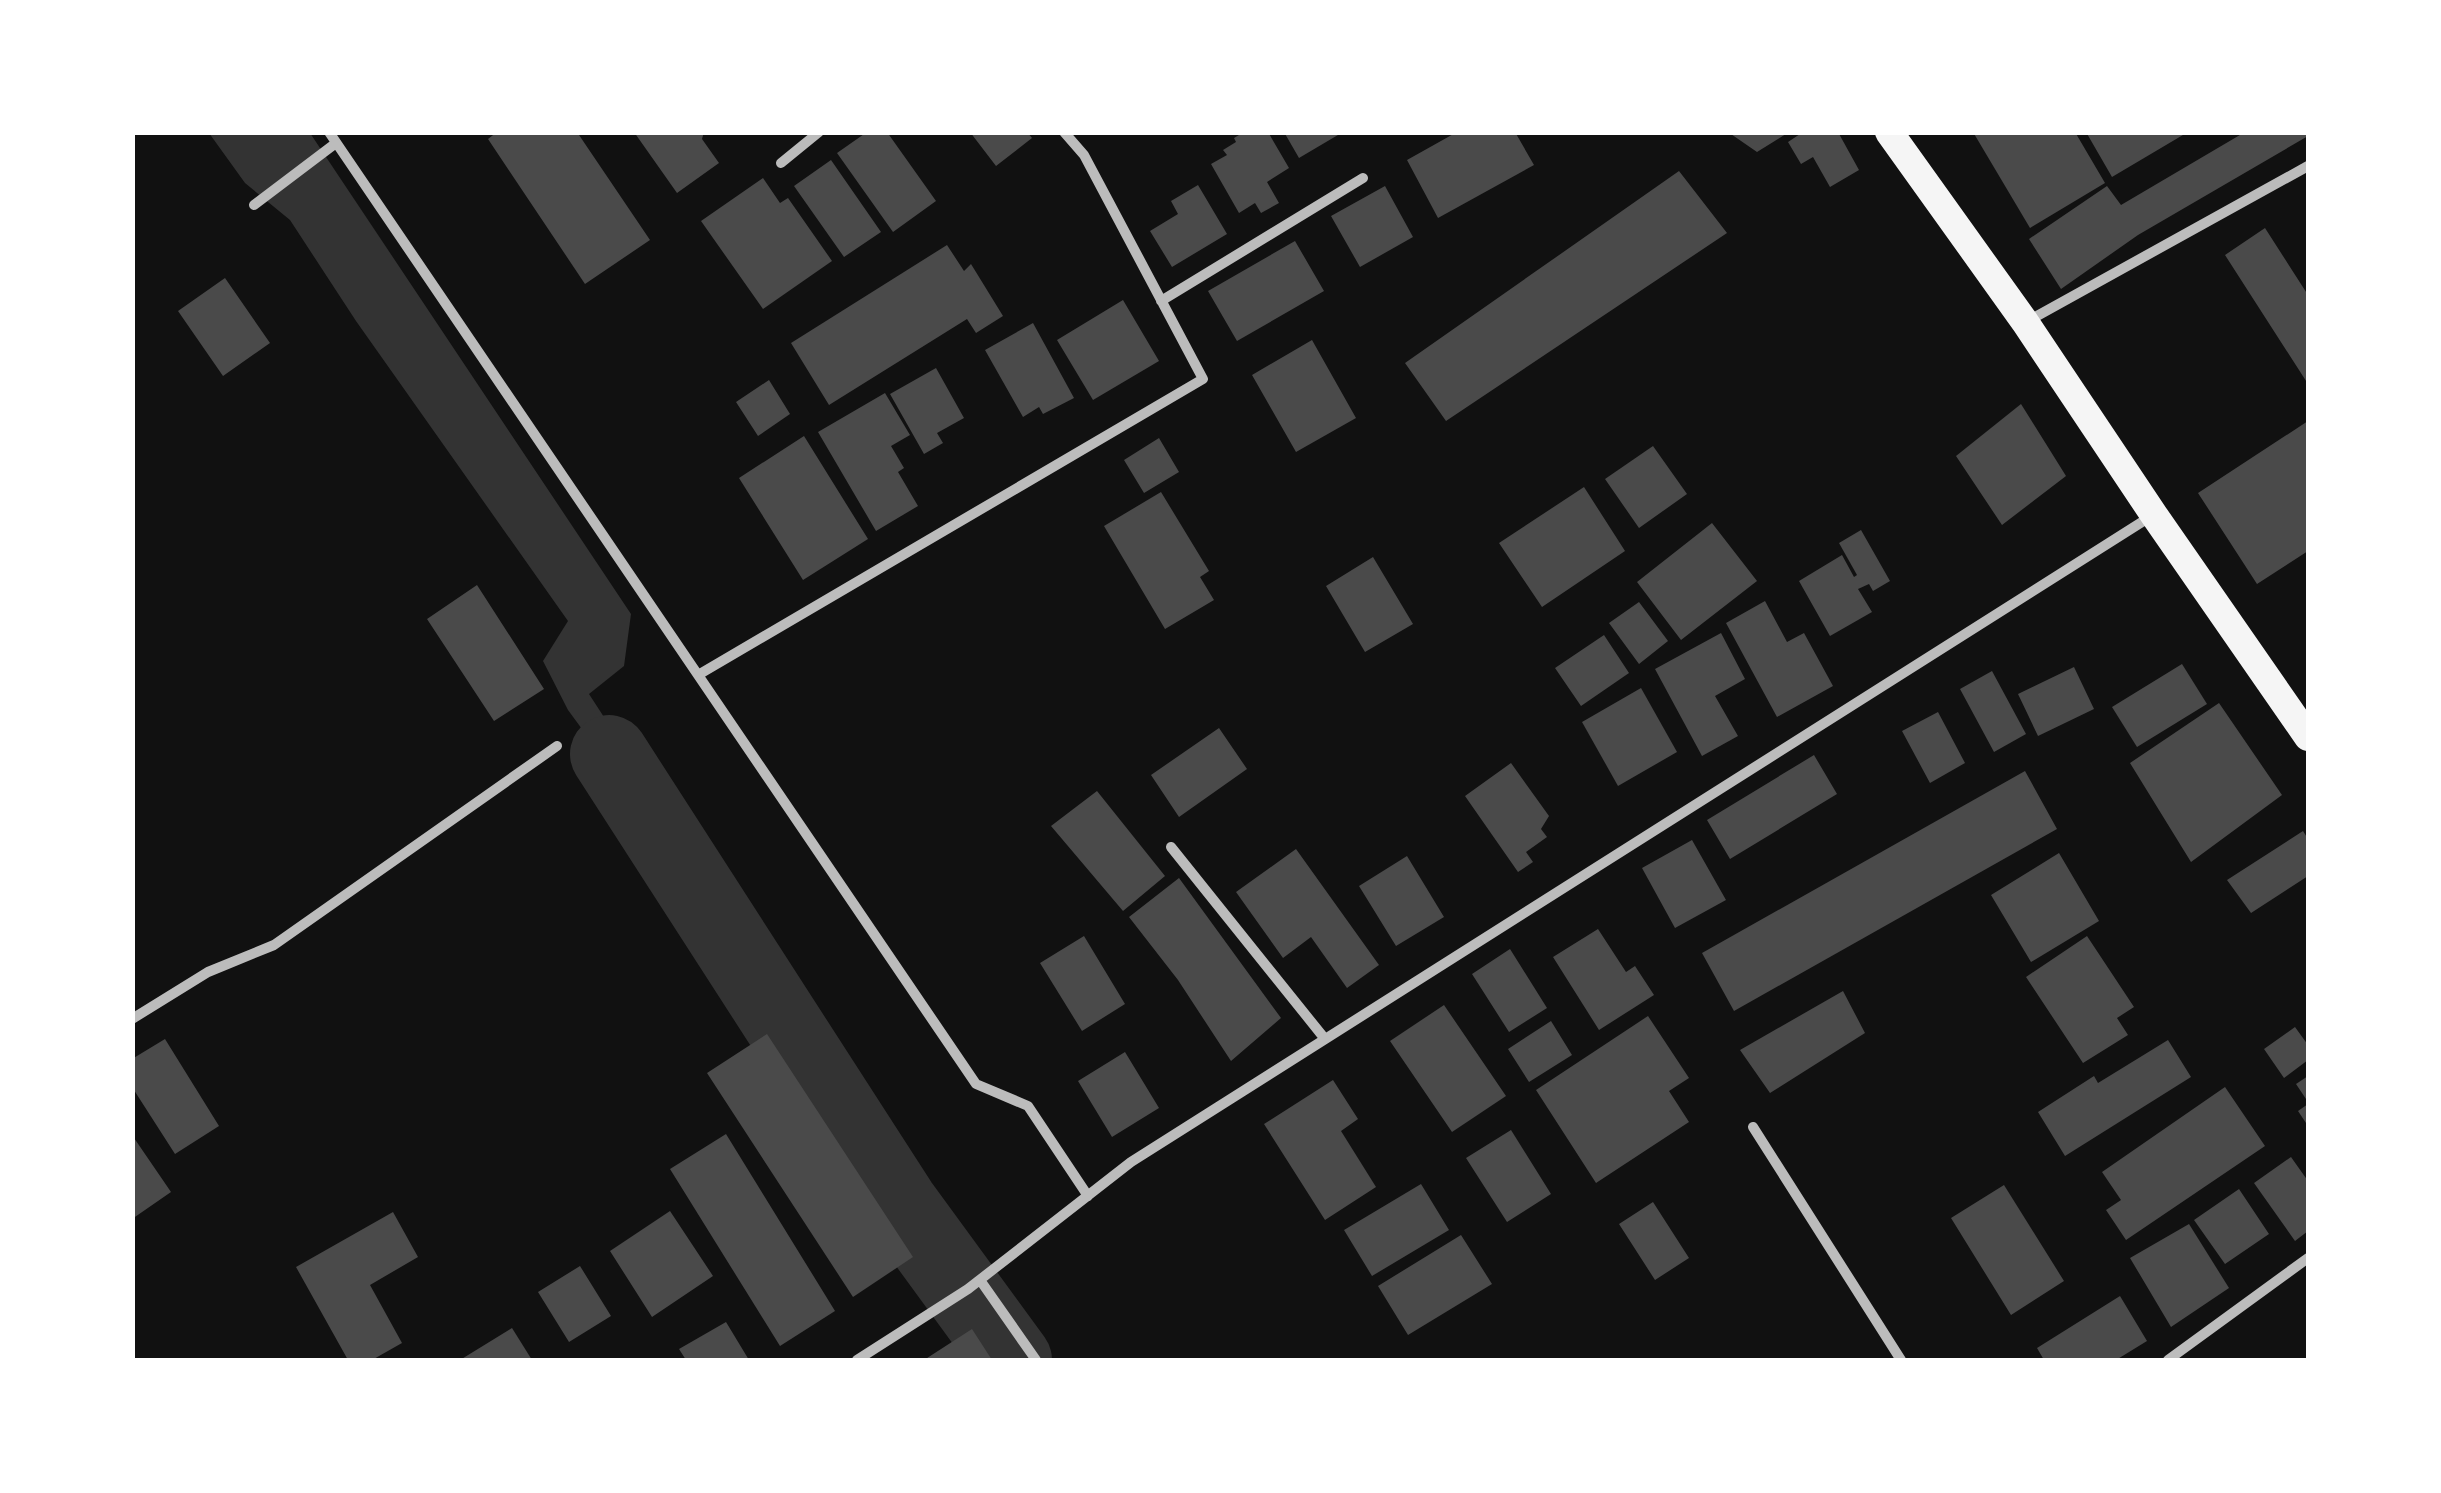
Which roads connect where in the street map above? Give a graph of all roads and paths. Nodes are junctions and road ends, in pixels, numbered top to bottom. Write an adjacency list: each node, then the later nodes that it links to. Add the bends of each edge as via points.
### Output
1 (819, 132): 5 (street)
2 (1064, 132): 9 (street, via 1084,155)
3 (1889, 132): 10 (highway)
4 (333, 140): 8 (street); 12 (street)
5 (781, 163)
6 (2308, 166): 10 (street)
7 (1363, 178): 9 (street)
8 (254, 206)
9 (1161, 301): 12 (street, via 1203,378)
10 (2025, 322): 11 (highway)
11 (2154, 515): 13 (highway); 17 (street)
12 (698, 675): 19 (street, via 976,1084 1028,1106)
13 (2308, 738)
14 (557, 746): 16 (street, via 274,945 208,972)
15 (1171, 847): 17 (street)
16 (132, 1019)
17 (1325, 1040): 19 (street)
18 (1753, 1127): 24 (street)
19 (1088, 1196): 21 (street)
20 (2308, 1258): 25 (street)
21 (980, 1280): 22 (street); 23 (street)
22 (857, 1360)
23 (1036, 1360)
24 (1901, 1360)
25 (2168, 1360)

